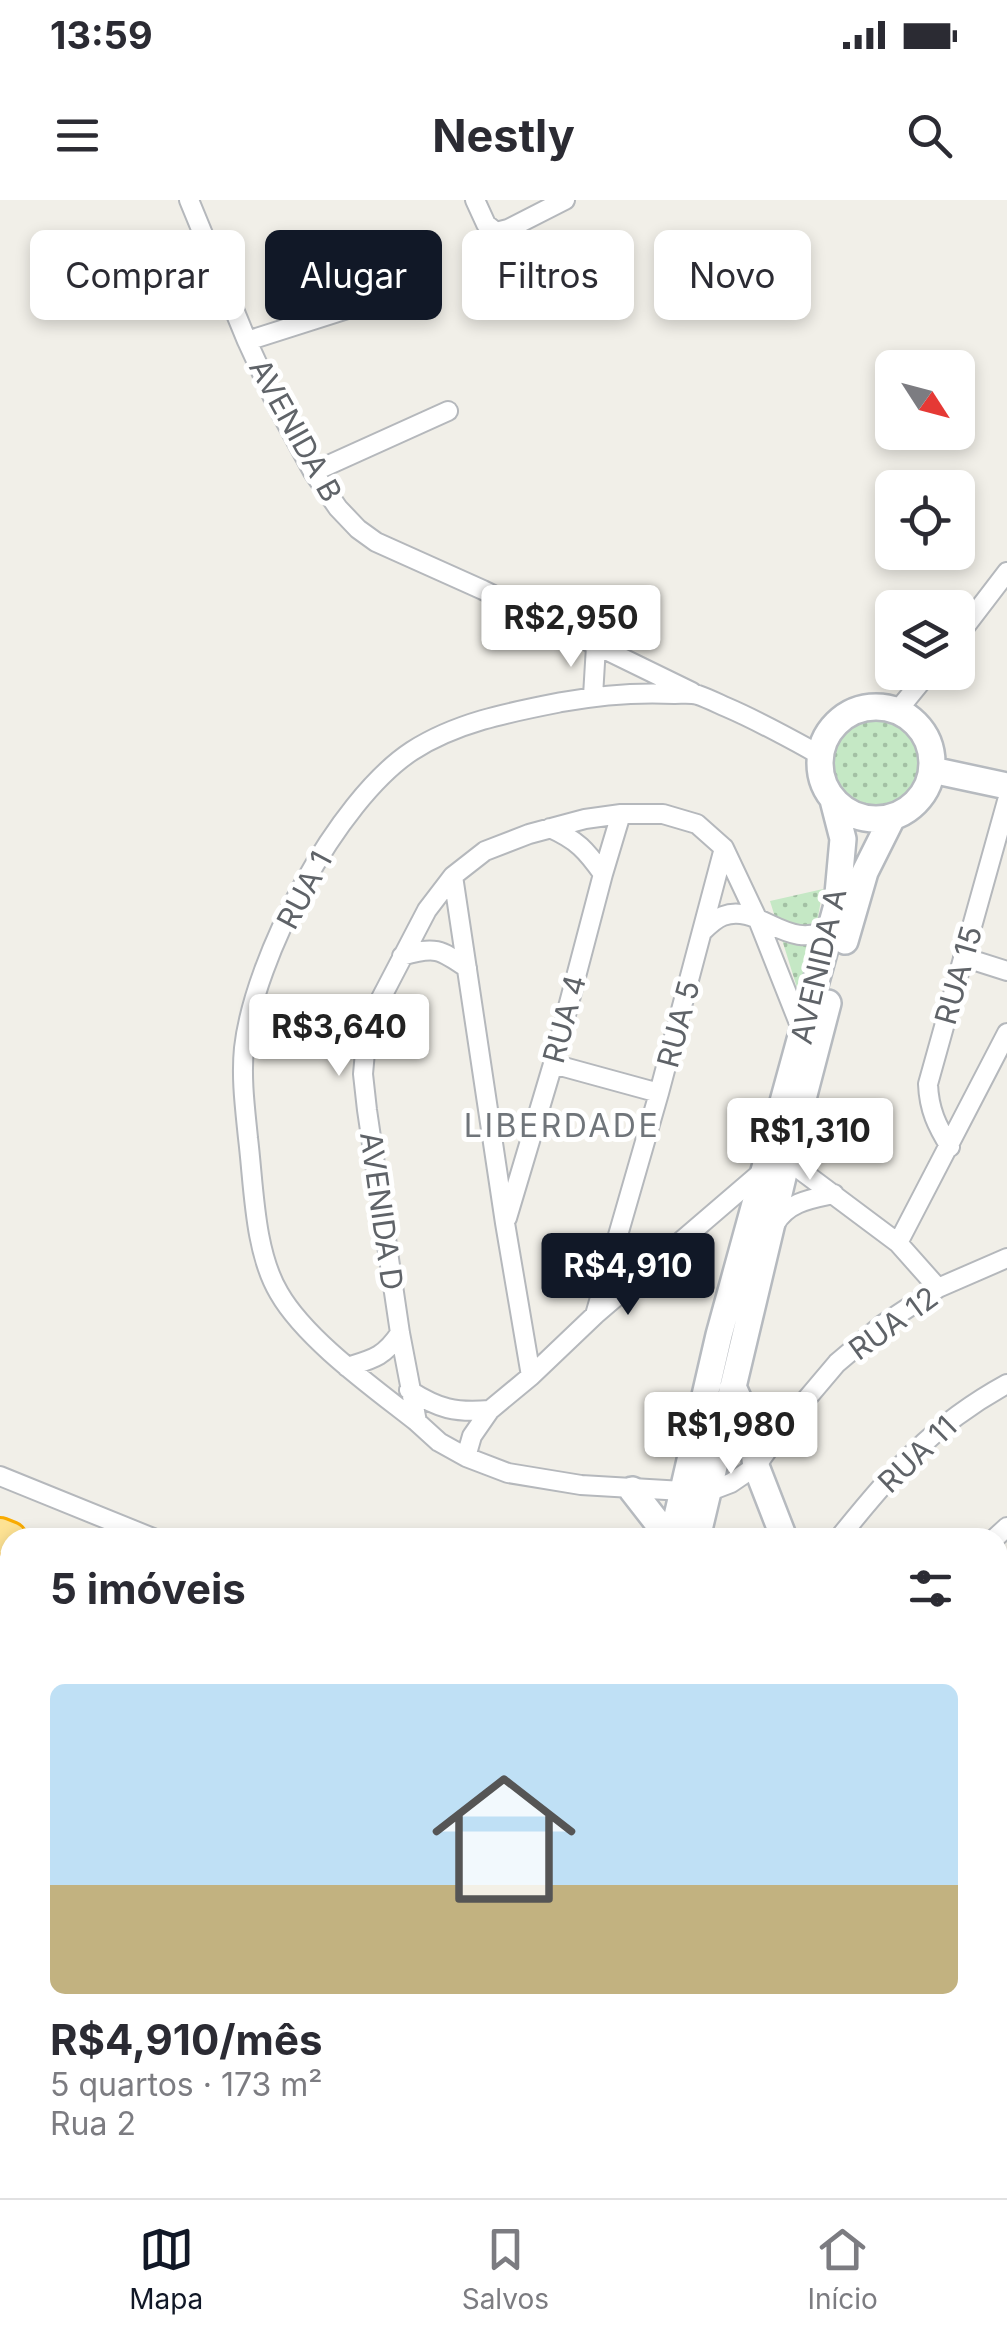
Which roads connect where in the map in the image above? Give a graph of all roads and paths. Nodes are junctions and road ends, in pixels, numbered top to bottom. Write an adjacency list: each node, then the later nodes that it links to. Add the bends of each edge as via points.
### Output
1 (189, 200): 5 (street, AVENIDA B)
2 (475, 200): 3 (street, via 496,232)
3 (565, 200)
4 (313, 320): 5 (street)
5 (247, 342): 7 (street, AVENIDA B)
6 (448, 411): 7 (street)
7 (313, 472): 10 (street, AVENIDA B, via 338,508 376,542)
8 (1007, 572): 9 (street)
9 (975, 614)
10 (596, 646): 12 (street, AVENIDA B); 13 (street)
11 (914, 690): 14 (street)
12 (696, 694): 13 (street, RUA 1); 15 (street, RUA 1)
13 (593, 696): 47 (street, RUA 1, via 505,713 412,751 372,784 343,821 266,961 244,1046 242,1083 260,1235 279,1294)
14 (898, 710): 15 (street, via 862,708 846,716 832,727); 16 (street, via 924,733)
15 (820, 755): 18 (street)
16 (932, 770): 17 (street); 21 (street, via 920,799)
17 (1007, 786)
18 (833, 800): 21 (street, via 860,818); 27 (street, AVENIDA A, via 843,840)
19 (1007, 801): 30 (street, RUA 15)
20 (622, 814): 22 (street, AVENIDA D); 23 (street, AVENIDA D, via 663,814 697,824); 24 (street, RUA 4)
21 (892, 818): 38 (street, AVENIDA A, via 865,872)
22 (550, 828): 24 (street, via 588,852); 25 (street, AVENIDA D, via 484,851)
23 (724, 848): 26 (street); 28 (street, RUA 5)
24 (602, 874): 35 (street, RUA 4)
25 (454, 876): 29 (street, AVENIDA D); 31 (street)
26 (758, 920): 27 (street, via 810,937); 28 (street, via 724,916); 33 (street)
27 (831, 928): 33 (street, AVENIDA A)
28 (703, 930): 36 (street, RUA 5)
29 (402, 956): 31 (street, via 434,948); 46 (street, AVENIDA D, via 378,1004 362,1074)
30 (964, 957): 32 (street); 37 (street, RUA 15, via 928,1084 934,1122)
31 (467, 968): 40 (street)
32 (1007, 971)
33 (802, 1032): 38 (street, AVENIDA A)
34 (1007, 1034): 37 (street)
35 (553, 1064): 36 (street); 40 (street, RUA 4)
36 (659, 1093): 45 (street, RUA 5)
37 (950, 1147): 42 (street)
38 (777, 1163): 39 (street); 41 (street, AVENIDA A); 45 (street); 50 (street, AVENIDA A)
39 (834, 1194): 41 (street, via 795,1203); 42 (street)
40 (506, 1223): 48 (street)
41 (770, 1230): 51 (street, AVENIDA A)
42 (898, 1243): 44 (street)
43 (1007, 1258): 44 (street, RUA 12)
44 (938, 1288): 56 (street, RUA 12, via 837,1363)
45 (595, 1315): 48 (street)
46 (400, 1334): 47 (street, via 373,1360); 52 (street, AVENIDA D)
47 (347, 1366): 54 (street, RUA 1)
48 (531, 1376): 53 (street)
49 (1007, 1384): 66 (street, RUA 11, via 926,1440)
50 (707, 1386): 51 (street); 60 (street, AVENIDA A)
51 (734, 1389): 56 (street, via 750,1424); 59 (street, AVENIDA A)
52 (409, 1390): 53 (street, via 434,1406); 54 (street, AVENIDA D)
53 (490, 1410): 55 (street)
54 (417, 1422): 55 (street)
55 (466, 1458): 58 (street, via 508,1474)
56 (756, 1466): 59 (street, RUA 12); 65 (street)
57 (0, 1476): 61 (street)
58 (632, 1490): 60 (street); 62 (street)
59 (710, 1490): 64 (street, AVENIDA A)
60 (683, 1492): 63 (street, AVENIDA A)
61 (128, 1528)
62 (660, 1528)
63 (674, 1528)
64 (700, 1528)
65 (780, 1528)
66 (847, 1528)

